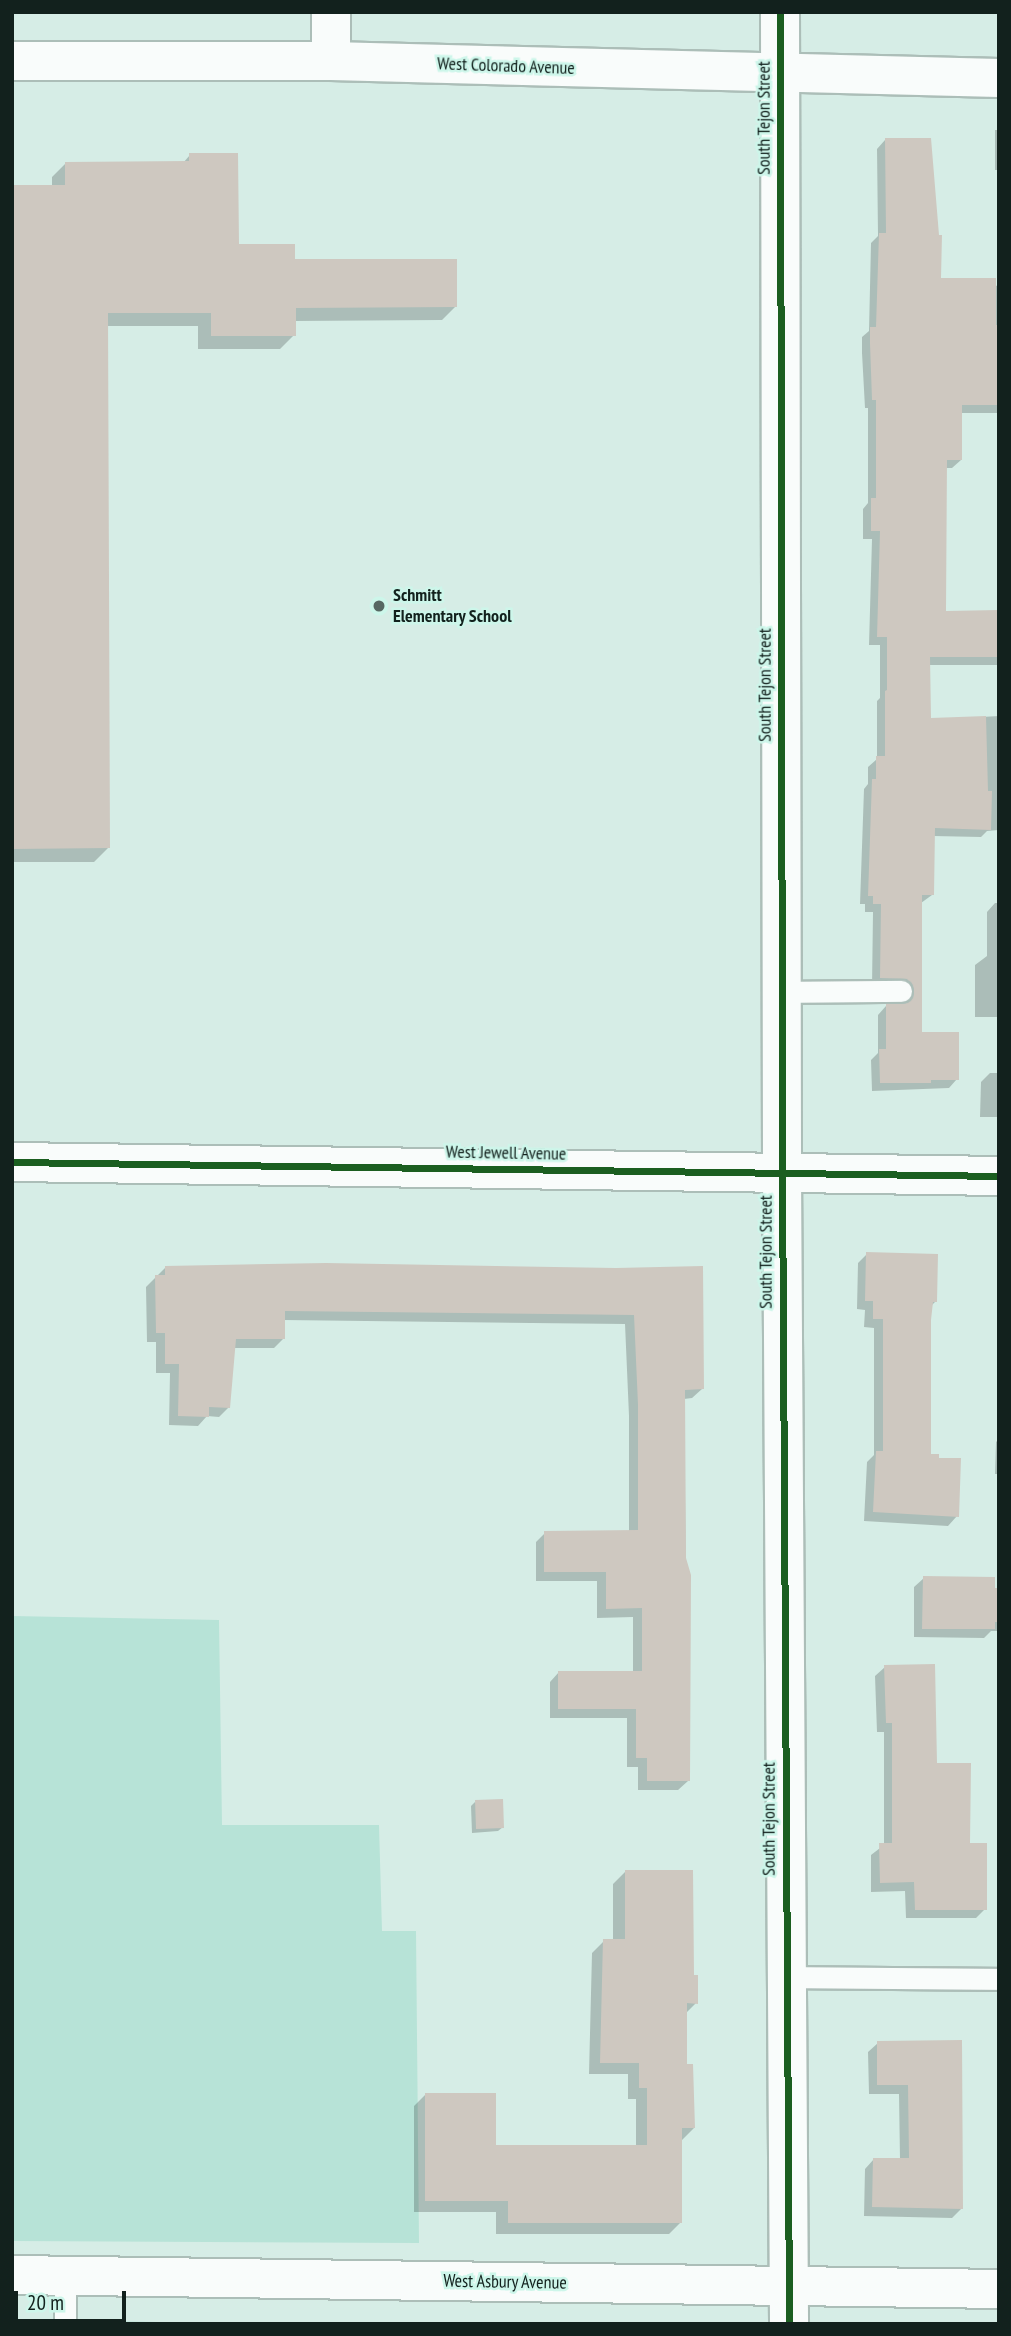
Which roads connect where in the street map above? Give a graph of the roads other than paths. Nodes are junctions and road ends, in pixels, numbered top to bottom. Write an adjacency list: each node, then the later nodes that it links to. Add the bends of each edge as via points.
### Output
1 (331, 12): 4 (street)
2 (780, 12): 5 (street, South Tejon Street)
3 (12, 61): 4 (street, West Colorado Avenue)
4 (331, 61): 5 (street, West Colorado Avenue)
5 (779, 73): 6 (street, West Colorado Avenue); 8 (street, South Tejon Street)
6 (999, 78)
7 (901, 991): 8 (lane)
8 (781, 992): 10 (street, South Tejon Street)
9 (12, 1162): 10 (street, West Jewell Avenue)
10 (782, 1173): 11 (street, West Jewell Avenue); 12 (street, South Tejon Street)
11 (999, 1176)
12 (786, 1977): 13 (lane); 16 (street, South Tejon Street)
13 (999, 1979)
14 (12, 2275): 15 (street, West Asbury Avenue)
15 (65, 2275): 16 (street, West Asbury Avenue); 18 (lane)
16 (788, 2286): 17 (street, West Asbury Avenue); 19 (street, South Tejon Street)
17 (999, 2289)
18 (65, 2324)
19 (789, 2324)

